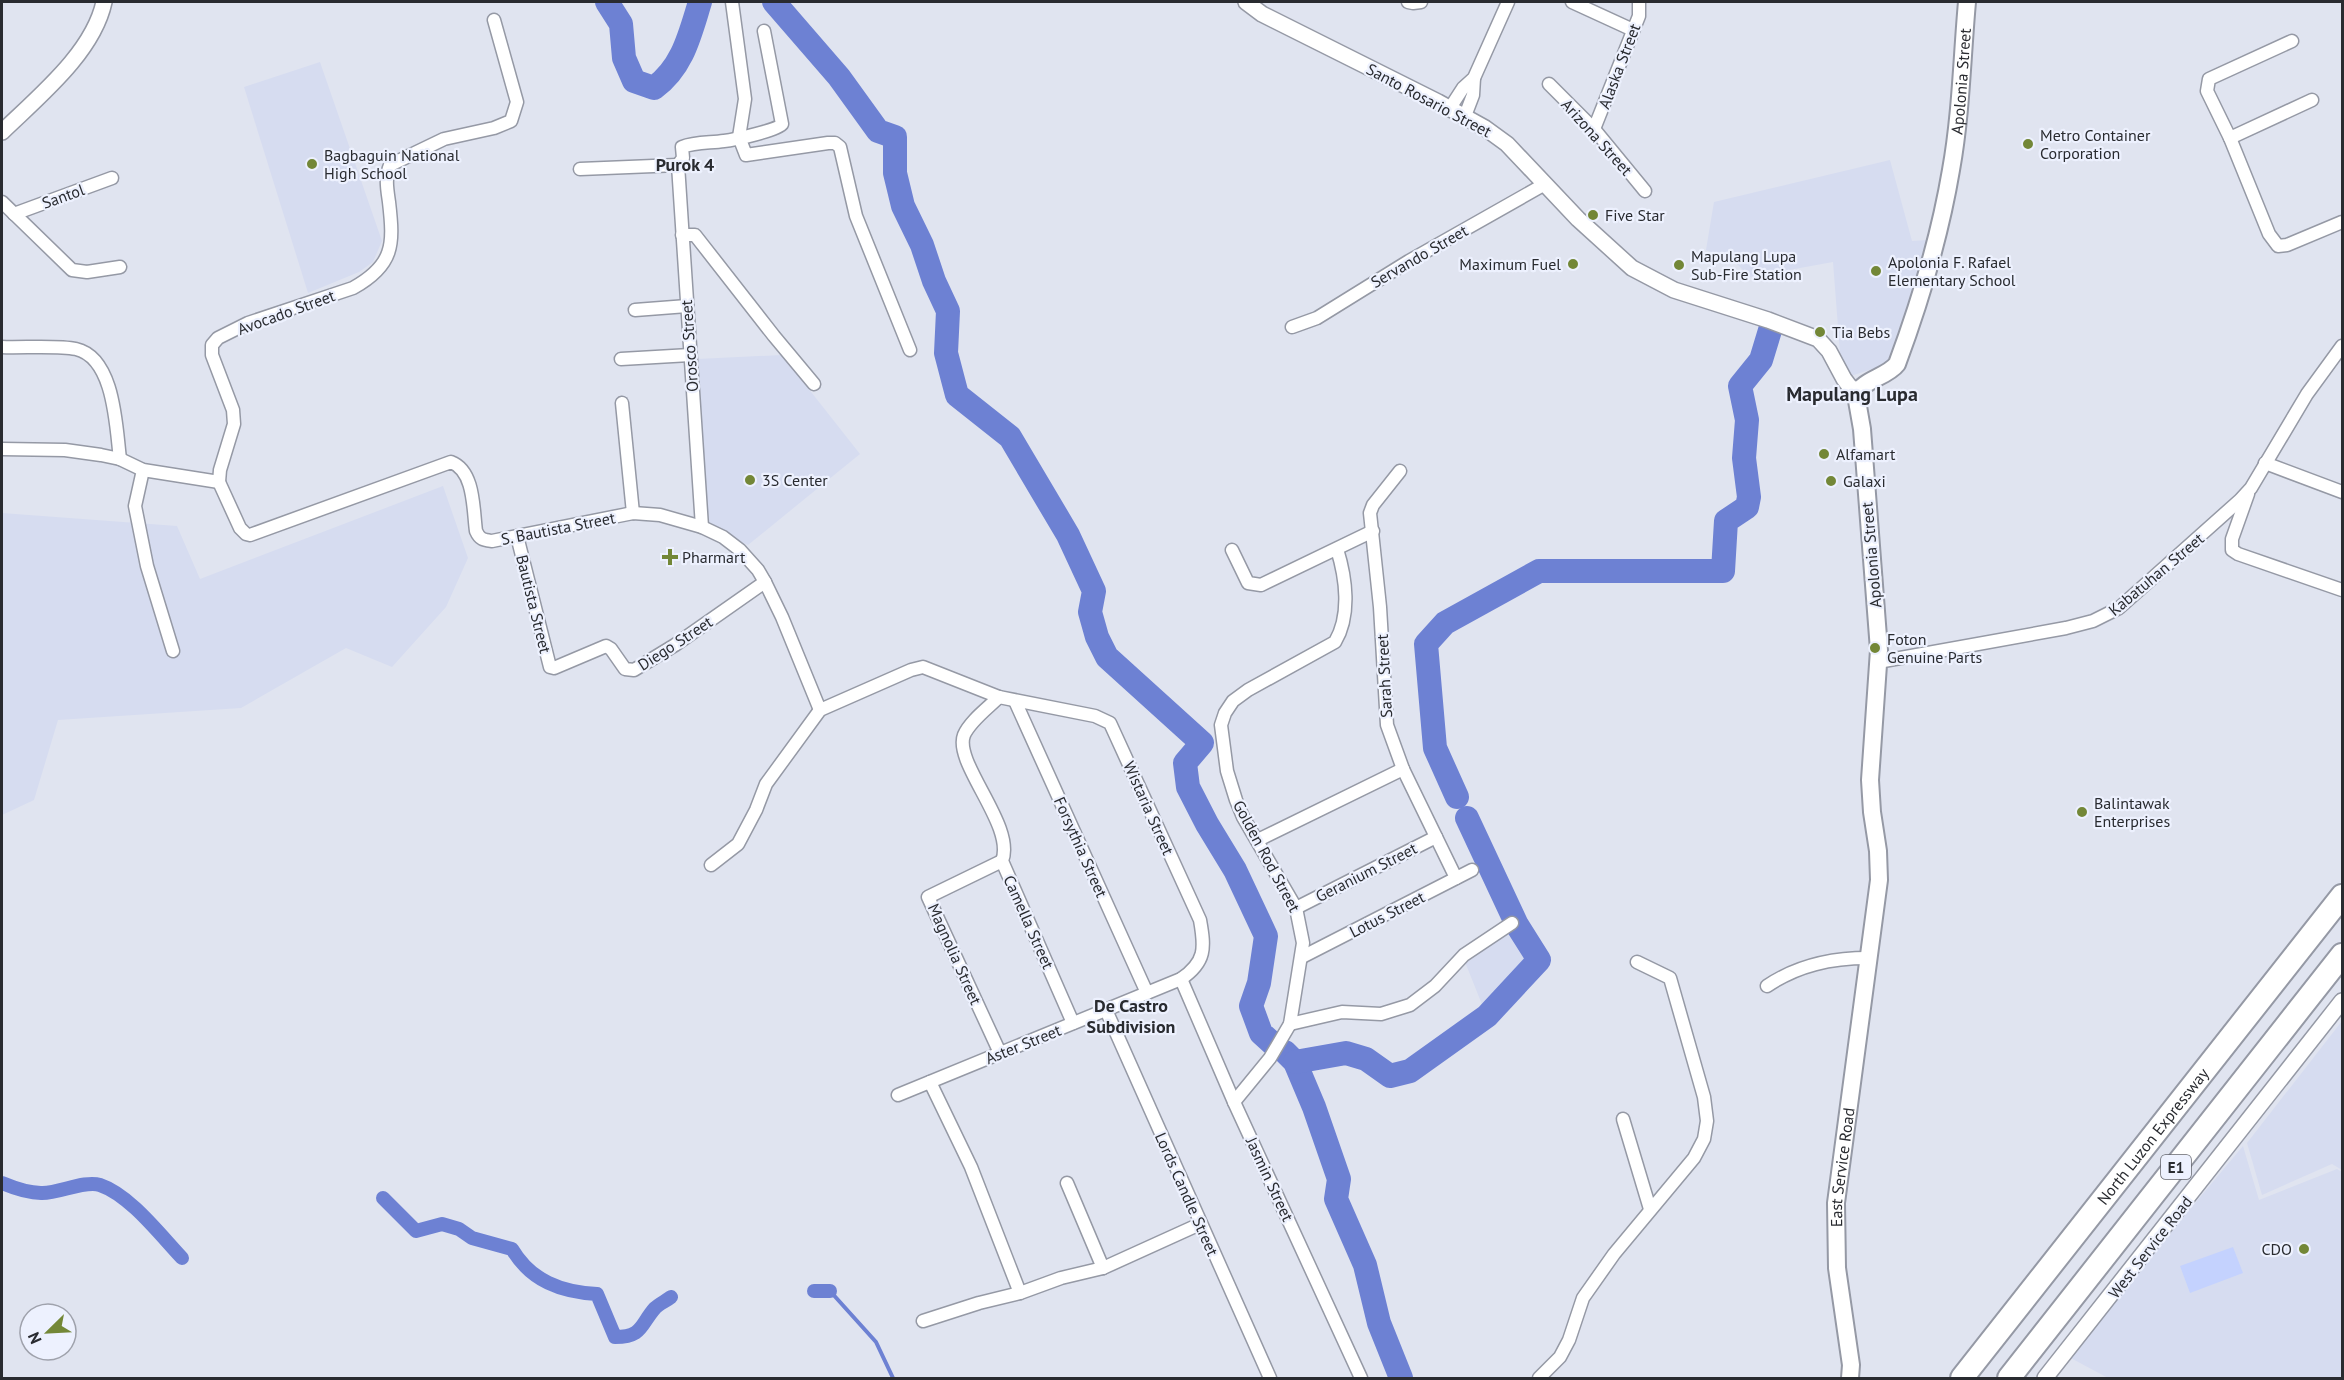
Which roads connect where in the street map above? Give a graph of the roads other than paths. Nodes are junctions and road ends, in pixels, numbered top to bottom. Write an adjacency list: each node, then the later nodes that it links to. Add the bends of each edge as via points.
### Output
1 (104, 2): 18 (street, via 95,28 78,54)
2 (732, 2): 19 (street, via 745,99)
3 (1246, 2): 15 (street, Santo Rosario Street, via 1262,14)
4 (1508, 2): 12 (street)
5 (1572, 2): 9 (street)
6 (1639, 2): 9 (street, Alaska Street)
7 (1967, 2): 40 (main road, Apolonia Street, via 1952,169 1921,290 1897,364)
8 (494, 20): 47 (street, Avocado Street, via 517,102 511,121 444,139 390,165 386,176 392,223 390,250 385,264 364,282 248,323 212,345 234,424)
9 (1633, 30): 17 (street, Alaska Street)
10 (764, 31): 19 (street, via 782,124 775,130)
11 (2292, 40): 20 (street, via 2209,79 2207,91)
12 (1474, 78): 15 (street); 16 (street)
13 (1548, 84): 17 (street, Arizona Street)
14 (2312, 100): 20 (street)
15 (1450, 108): 16 (street, Santo Rosario Street)
16 (1465, 116): 24 (street, Santo Rosario Street, via 1508,144)
17 (1594, 129): 25 (street, Arizona Street)
18 (2, 132)
19 (739, 137): 21 (street, via 682,147 683,158); 36 (street, via 746,155 828,143 840,147 856,216)
20 (2230, 138): 28 (street, via 2269,234 2278,246)
21 (678, 165): 22 (street); 29 (street, Orosco Street)
22 (580, 169)
23 (112, 178): 27 (street, Santol)
24 (1545, 184): 33 (street, Servando Street, via 1317,318); 40 (street, Santo Rosario Street, via 1632,268 1674,290 1818,339 1850,387)
25 (1645, 191)
26 (2, 201): 27 (street)
27 (14, 214): 30 (street, via 72,270)
28 (2343, 222)
29 (682, 234): 31 (street, Orosco Street); 39 (street, via 695,235)
30 (120, 267)
31 (687, 306): 32 (street); 37 (street, Orosco Street)
32 (635, 310)
33 (1292, 327)
34 (2343, 346): 44 (street, Kabatuhan Street, via 2307,394)
35 (2, 347): 43 (street, via 77,349 94,358 104,374 116,415)
36 (910, 350)
37 (690, 355): 38 (street); 51 (street, Orosco Street)
38 (621, 358)
39 (814, 384)
40 (1858, 391): 59 (main road, Apolonia Street)
41 (622, 403): 50 (street)
42 (2, 449): 43 (street, via 65,450)
43 (120, 459): 45 (street)
44 (2265, 463): 48 (street, Kabatuhan Street); 49 (street)
45 (143, 470): 47 (street); 58 (street, via 135,507 147,566)
46 (1400, 471): 52 (street, Sarah Street, via 1373,505)
47 (219, 482): 53 (street, S. Bautista Street, via 240,528 250,535 451,462 460,466 467,477 479,537 492,541)
48 (2251, 488): 57 (street, via 2232,539 2232,550); 59 (street, Kabatuhan Street, via 2211,528 2107,616 2066,628)
49 (2343, 492)
50 (633, 513): 51 (street, S. Bautista Street, via 660,515); 53 (street, S. Bautista Street)
51 (702, 527): 56 (street, S. Bautista Street, via 740,550)
52 (1373, 531): 54 (street); 64 (street, Sarah Street, via 1387,724)
53 (517, 536): 60 (street, Bautista Street, via 550,667)
54 (1337, 549): 55 (street, via 1261,585 1248,583); 66 (street, Golden Rod Street, via 1345,591 1342,624 1335,642 1248,690 1233,702 1221,725 1227,771 1236,800)
55 (1232, 550)
56 (765, 582): 60 (street, Diego Street, via 634,670 625,669 606,646); 63 (street, S. Bautista Street)
57 (2343, 590)
58 (173, 651)
59 (1878, 662): 76 (main road, Apolonia Street, via 1870,780 1879,880)
60 (554, 668)
61 (999, 697): 62 (street); 63 (street, via 923,667); 67 (street, Camella Street, via 968,729 963,744 1001,832 1005,853)
62 (1015, 701): 78 (street, Wistaria Street, via 1095,716 1110,723 1200,920 1200,962); 80 (street, Forsythia Street)
63 (820, 710): 68 (street, via 766,784 738,844)
64 (1403, 769): 65 (street, Sarah Street); 66 (street)
65 (1436, 837): 70 (street, Sarah Street); 72 (street, Geranium Street)
66 (1258, 840): 72 (street, Golden Rod Street)
67 (1002, 861): 83 (street, Camella Street); 85 (street, Magnolia Street, via 928,897)
68 (711, 865)
69 (1472, 870): 70 (street, Lotus Street)
70 (1456, 878): 75 (street, Lotus Street)
71 (2343, 896): 100 (highway, North Luzon Expressway / E1)
72 (1296, 908): 75 (street, Golden Rod Street)
73 (1512, 923): 84 (street, via 1464,955 1436,986 1410,1005 1382,1014 1342,1012)
74 (2343, 956): 101 (highway, E1)
75 (1302, 957): 84 (street, Golden Rod Street)
76 (1868, 958): 79 (street, via 1826,960 1800,967); 99 (main road, East Service Road, via 1836,1203 1837,1268)
77 (1637, 962): 91 (street, via 1670,978 1704,1097 1707,1121 1704,1139 1694,1158)
78 (1181, 979): 80 (street, Aster Street); 88 (street, Jasmin Street)
79 (1767, 986)
80 (1147, 993): 82 (street, Aster Street)
81 (2343, 1001): 102 (street, West Service Road)
82 (1106, 1010): 83 (street, Aster Street); 92 (street, Lords Candle Street)
83 (1073, 1023): 85 (street, Aster Street)
84 (1290, 1024): 88 (street, Golden Rod Street, via 1270,1058)
85 (1000, 1053): 86 (street, Aster Street)
86 (930, 1082): 87 (street, Aster Street); 94 (street, via 971,1167)
87 (898, 1095)
88 (1234, 1101): 97 (street, Jasmin Street)
89 (1623, 1119): 91 (street)
90 (1067, 1183): 93 (street)
91 (1650, 1209): 98 (street, via 1583,1298 1560,1357)
92 (1200, 1224): 93 (street); 96 (street, Lords Candle Street)
93 (1103, 1268): 94 (street)
94 (1020, 1293): 95 (street)
95 (922, 1321)
96 (1270, 1378)
97 (1361, 1378)
98 (1539, 1378)
99 (1850, 1378)
100 (1962, 1378)
101 (2009, 1378)
102 (2045, 1378)

